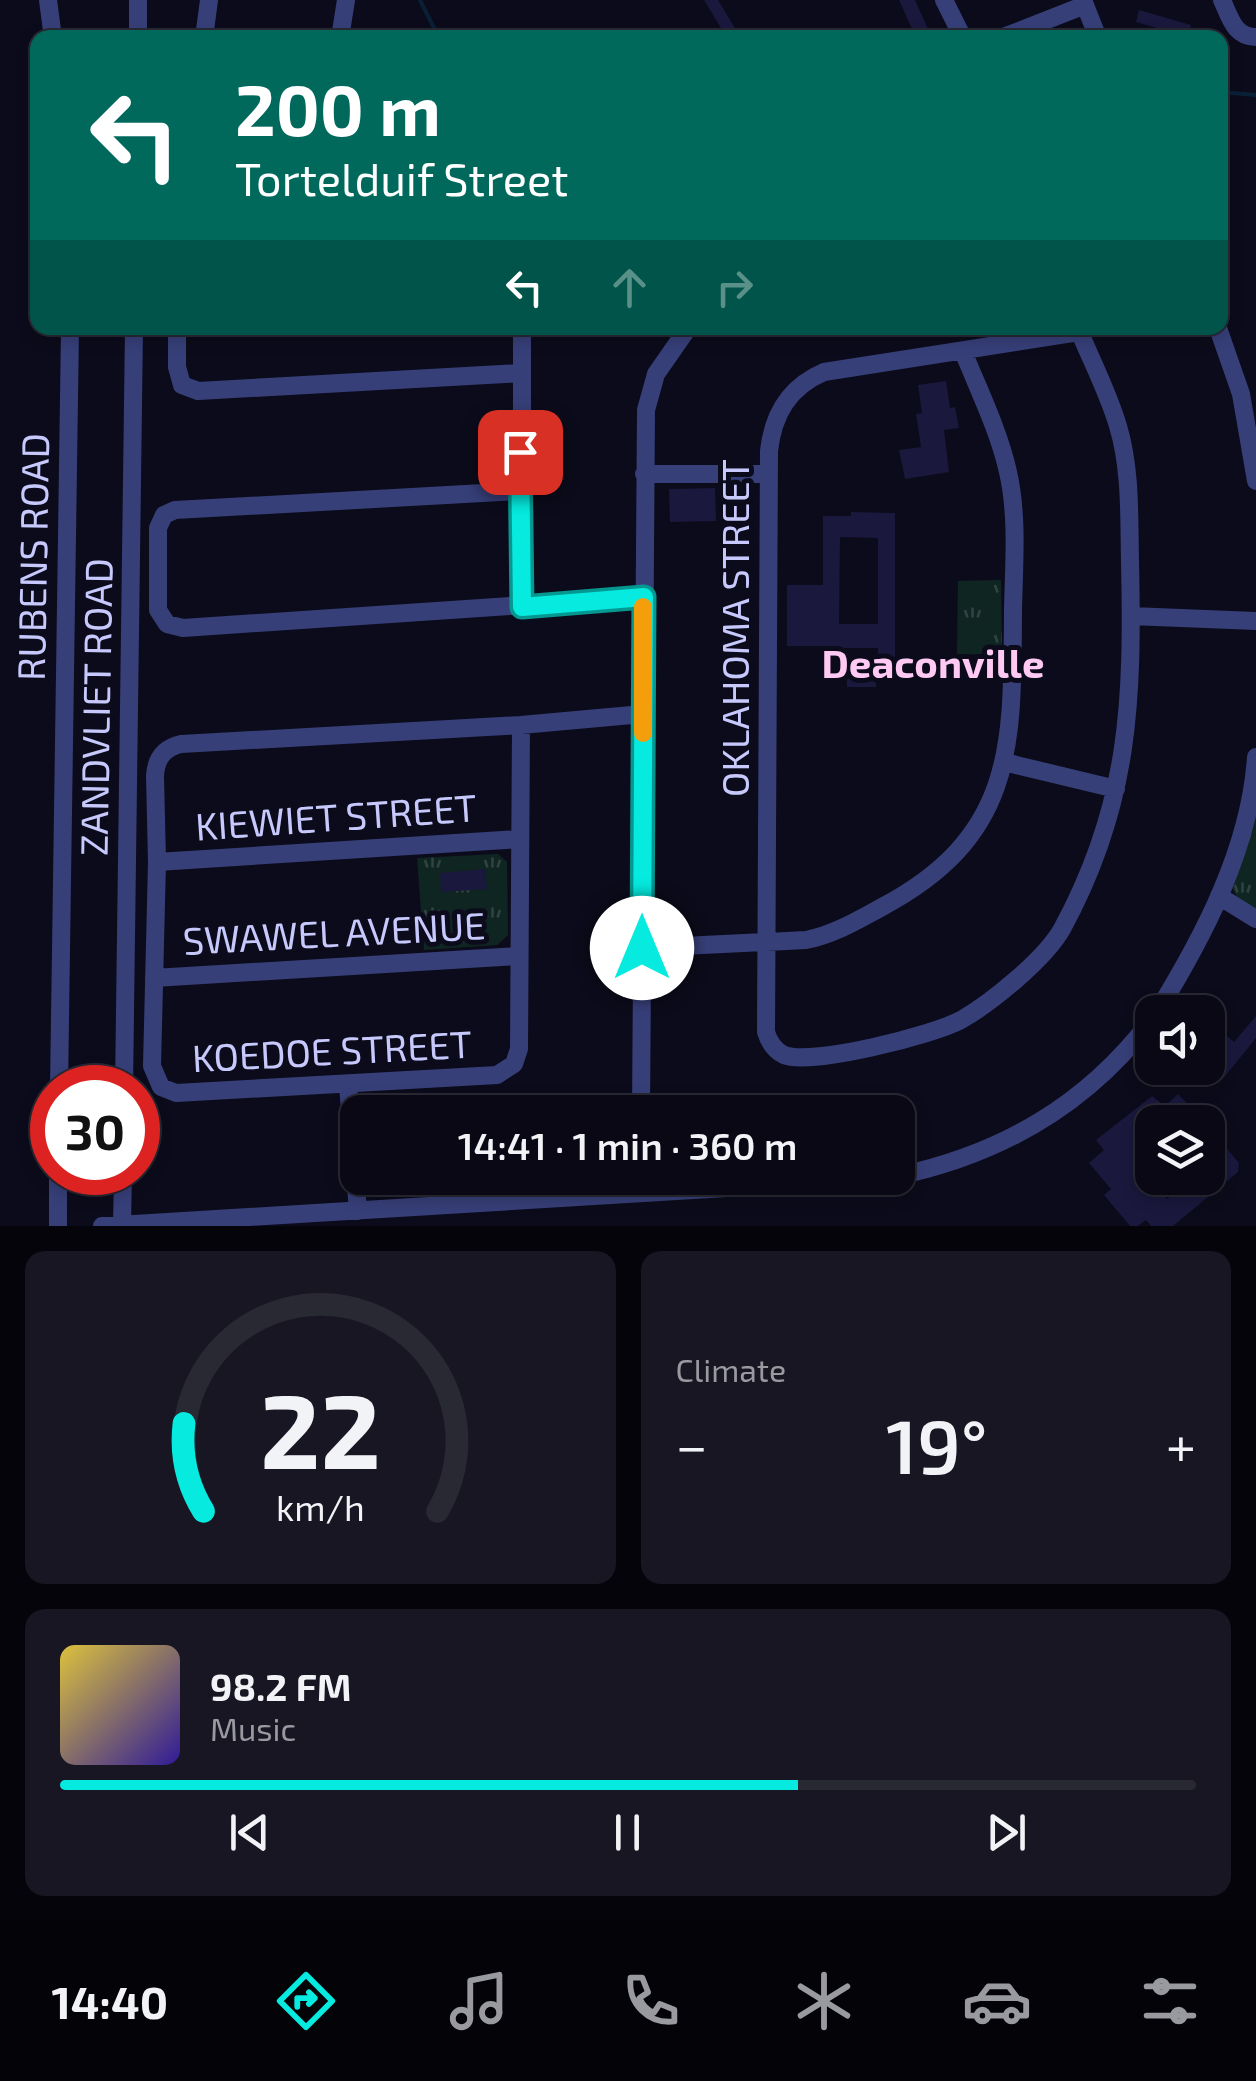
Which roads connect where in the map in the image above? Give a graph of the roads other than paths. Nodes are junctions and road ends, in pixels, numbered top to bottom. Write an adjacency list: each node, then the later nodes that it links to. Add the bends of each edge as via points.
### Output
1 (48, 0): 8 (street)
2 (138, 0): 9 (street)
3 (210, 0): 10 (street)
4 (346, 0): 11 (street)
5 (944, 0): 12 (street)
6 (1222, 0): 15 (street, via 1238,31)
7 (1084, 3): 13 (street); 14 (street)
8 (52, 30)
9 (138, 30)
10 (205, 30)
11 (341, 30)
12 (957, 30)
13 (1020, 30)
14 (1095, 30)
15 (1256, 38)
16 (70, 335): 54 (street, RUBENS ROAD)
17 (134, 335): 31 (street, ZANDVLIET ROAD)
18 (177, 335): 25 (street, via 177,367 182,384 192,390)
19 (522, 335): 25 (street)
20 (683, 335): 26 (street, via 648,394)
21 (1051, 335): 24 (street, OKLAHOMA STREET)
22 (1080, 335): 34 (street, via 1122,442)
23 (1220, 335): 28 (street, via 1240,394)
24 (963, 351): 27 (street, OKLAHOMA STREET, via 836,368 804,382 774,420); 39 (street, via 1004,458 1013,505 1012,681)
25 (521, 373): 29 (street)
26 (644, 474): 27 (street); 32 (street)
27 (768, 474): 48 (street, OKLAHOMA STREET)
28 (1256, 481)
29 (520, 492): 30 (street, via 184,508 164,515); 33 (street)
30 (156, 568): 31 (street); 33 (street, via 158,610 167,624 183,628)
31 (131, 570): 47 (street, ZANDVLIET ROAD)
32 (644, 597): 33 (street); 36 (street)
33 (522, 607)
34 (1131, 616): 35 (street); 41 (street, via 1128,723)
35 (1256, 621)
36 (643, 714): 37 (street, KOEDOE STREET); 49 (street)
37 (521, 725): 42 (street, KOEDOE STREET); 43 (street, KOEDOE STREET, via 175,746 155,768)
38 (1256, 757): 40 (street)
39 (1004, 762): 41 (street); 48 (street, via 982,821 916,886 823,936)
40 (1255, 781): 44 (street)
41 (1116, 789): 48 (street, OKLAHOMA STREET, via 1107,828 1062,929 1034,962 952,1024 848,1052 786,1056 766,1032)
42 (520, 840): 43 (street, KIEWIET STREET); 50 (street, KOEDOE STREET)
43 (157, 862): 46 (street, KOEDOE STREET)
44 (1218, 896): 45 (street); 52 (street)
45 (1256, 919)
46 (154, 921): 47 (street); 51 (street, KOEDOE STREET)
47 (126, 923): 55 (street, ZANDVLIET ROAD)
48 (768, 942): 49 (street)
49 (642, 948): 57 (street)
50 (518, 956): 51 (street, SWAWEL AVENUE); 56 (street, KOEDOE STREET, via 519,1048 509,1068 497,1075)
51 (154, 978): 56 (street, KOEDOE STREET, via 152,1066 161,1087 176,1094)
52 (1166, 995)
53 (1135, 1038): 58 (street, via 1098,1080 1031,1130)
54 (59, 1065)
55 (124, 1065)
56 (348, 1086): 62 (street)
57 (641, 1095)
58 (915, 1171)
59 (58, 1195): 64 (street)
60 (123, 1195): 63 (street)
61 (532, 1195): 62 (street)
62 (358, 1211): 63 (street)
63 (122, 1225): 65 (street)
64 (58, 1226)
65 (102, 1226)

